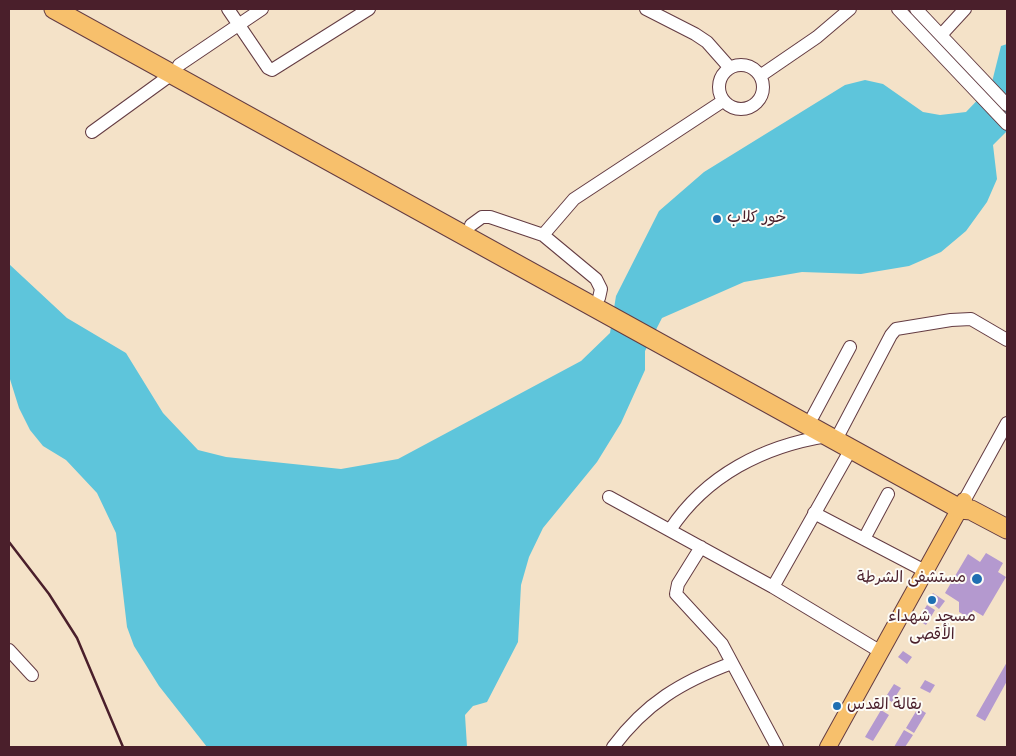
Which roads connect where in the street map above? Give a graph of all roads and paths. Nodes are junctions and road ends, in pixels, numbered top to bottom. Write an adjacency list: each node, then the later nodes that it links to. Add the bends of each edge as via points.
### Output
1 (54, 9): 14 (highway)
2 (74, 9): 14 (highway)
3 (228, 9): 11 (street)
4 (262, 9): 11 (street)
5 (369, 9): 11 (street, via 272,70)
6 (646, 9): 13 (street, via 707,42)
7 (850, 9): 15 (street, via 822,33)
8 (898, 9): 16 (street)
9 (916, 9): 12 (street)
10 (965, 9): 12 (street)
11 (238, 24): 14 (street)
12 (941, 35): 16 (street)
13 (730, 68): 15 (street, via 750,67); 17 (street, via 720,83)
14 (175, 70): 20 (street); 21 (highway); 23 (highway)
15 (760, 76): 17 (street, via 763,90 756,103 743,110)
16 (976, 82): 18 (street); 19 (street)
17 (723, 101): 22 (street, via 574,199)
18 (1007, 105)
19 (1007, 124)
20 (92, 132)
21 (471, 225): 22 (street, via 482,217 490,217); 23 (highway)
22 (543, 235): 23 (street, via 596,279 601,289)
23 (601, 303): 26 (highway)
24 (1007, 340): 29 (street, via 972,319 896,329)
25 (850, 347): 27 (street)
26 (762, 394): 27 (highway); 29 (highway)
27 (813, 416): 29 (highway)
28 (1007, 423): 33 (street)
29 (834, 434): 30 (highway); 33 (highway); 36 (street, via 783,445 734,469 694,499)
30 (850, 449): 33 (highway); 34 (street)
31 (888, 494): 37 (street)
32 (609, 497): 36 (street)
33 (965, 507): 35 (highway); 39 (main road)
34 (814, 513): 37 (street); 40 (street)
35 (1007, 529)
36 (670, 530): 38 (street)
37 (864, 539): 39 (street)
38 (701, 547): 40 (street); 43 (street, via 678,584 676,594 722,644)
39 (925, 571): 42 (main road)
40 (772, 586): 42 (street)
41 (9, 650): 44 (street)
42 (880, 652): 47 (main road)
43 (732, 663): 45 (street, via 681,685 660,698); 46 (street)
44 (32, 675)
45 (613, 747)
46 (777, 747)
47 (828, 747)

